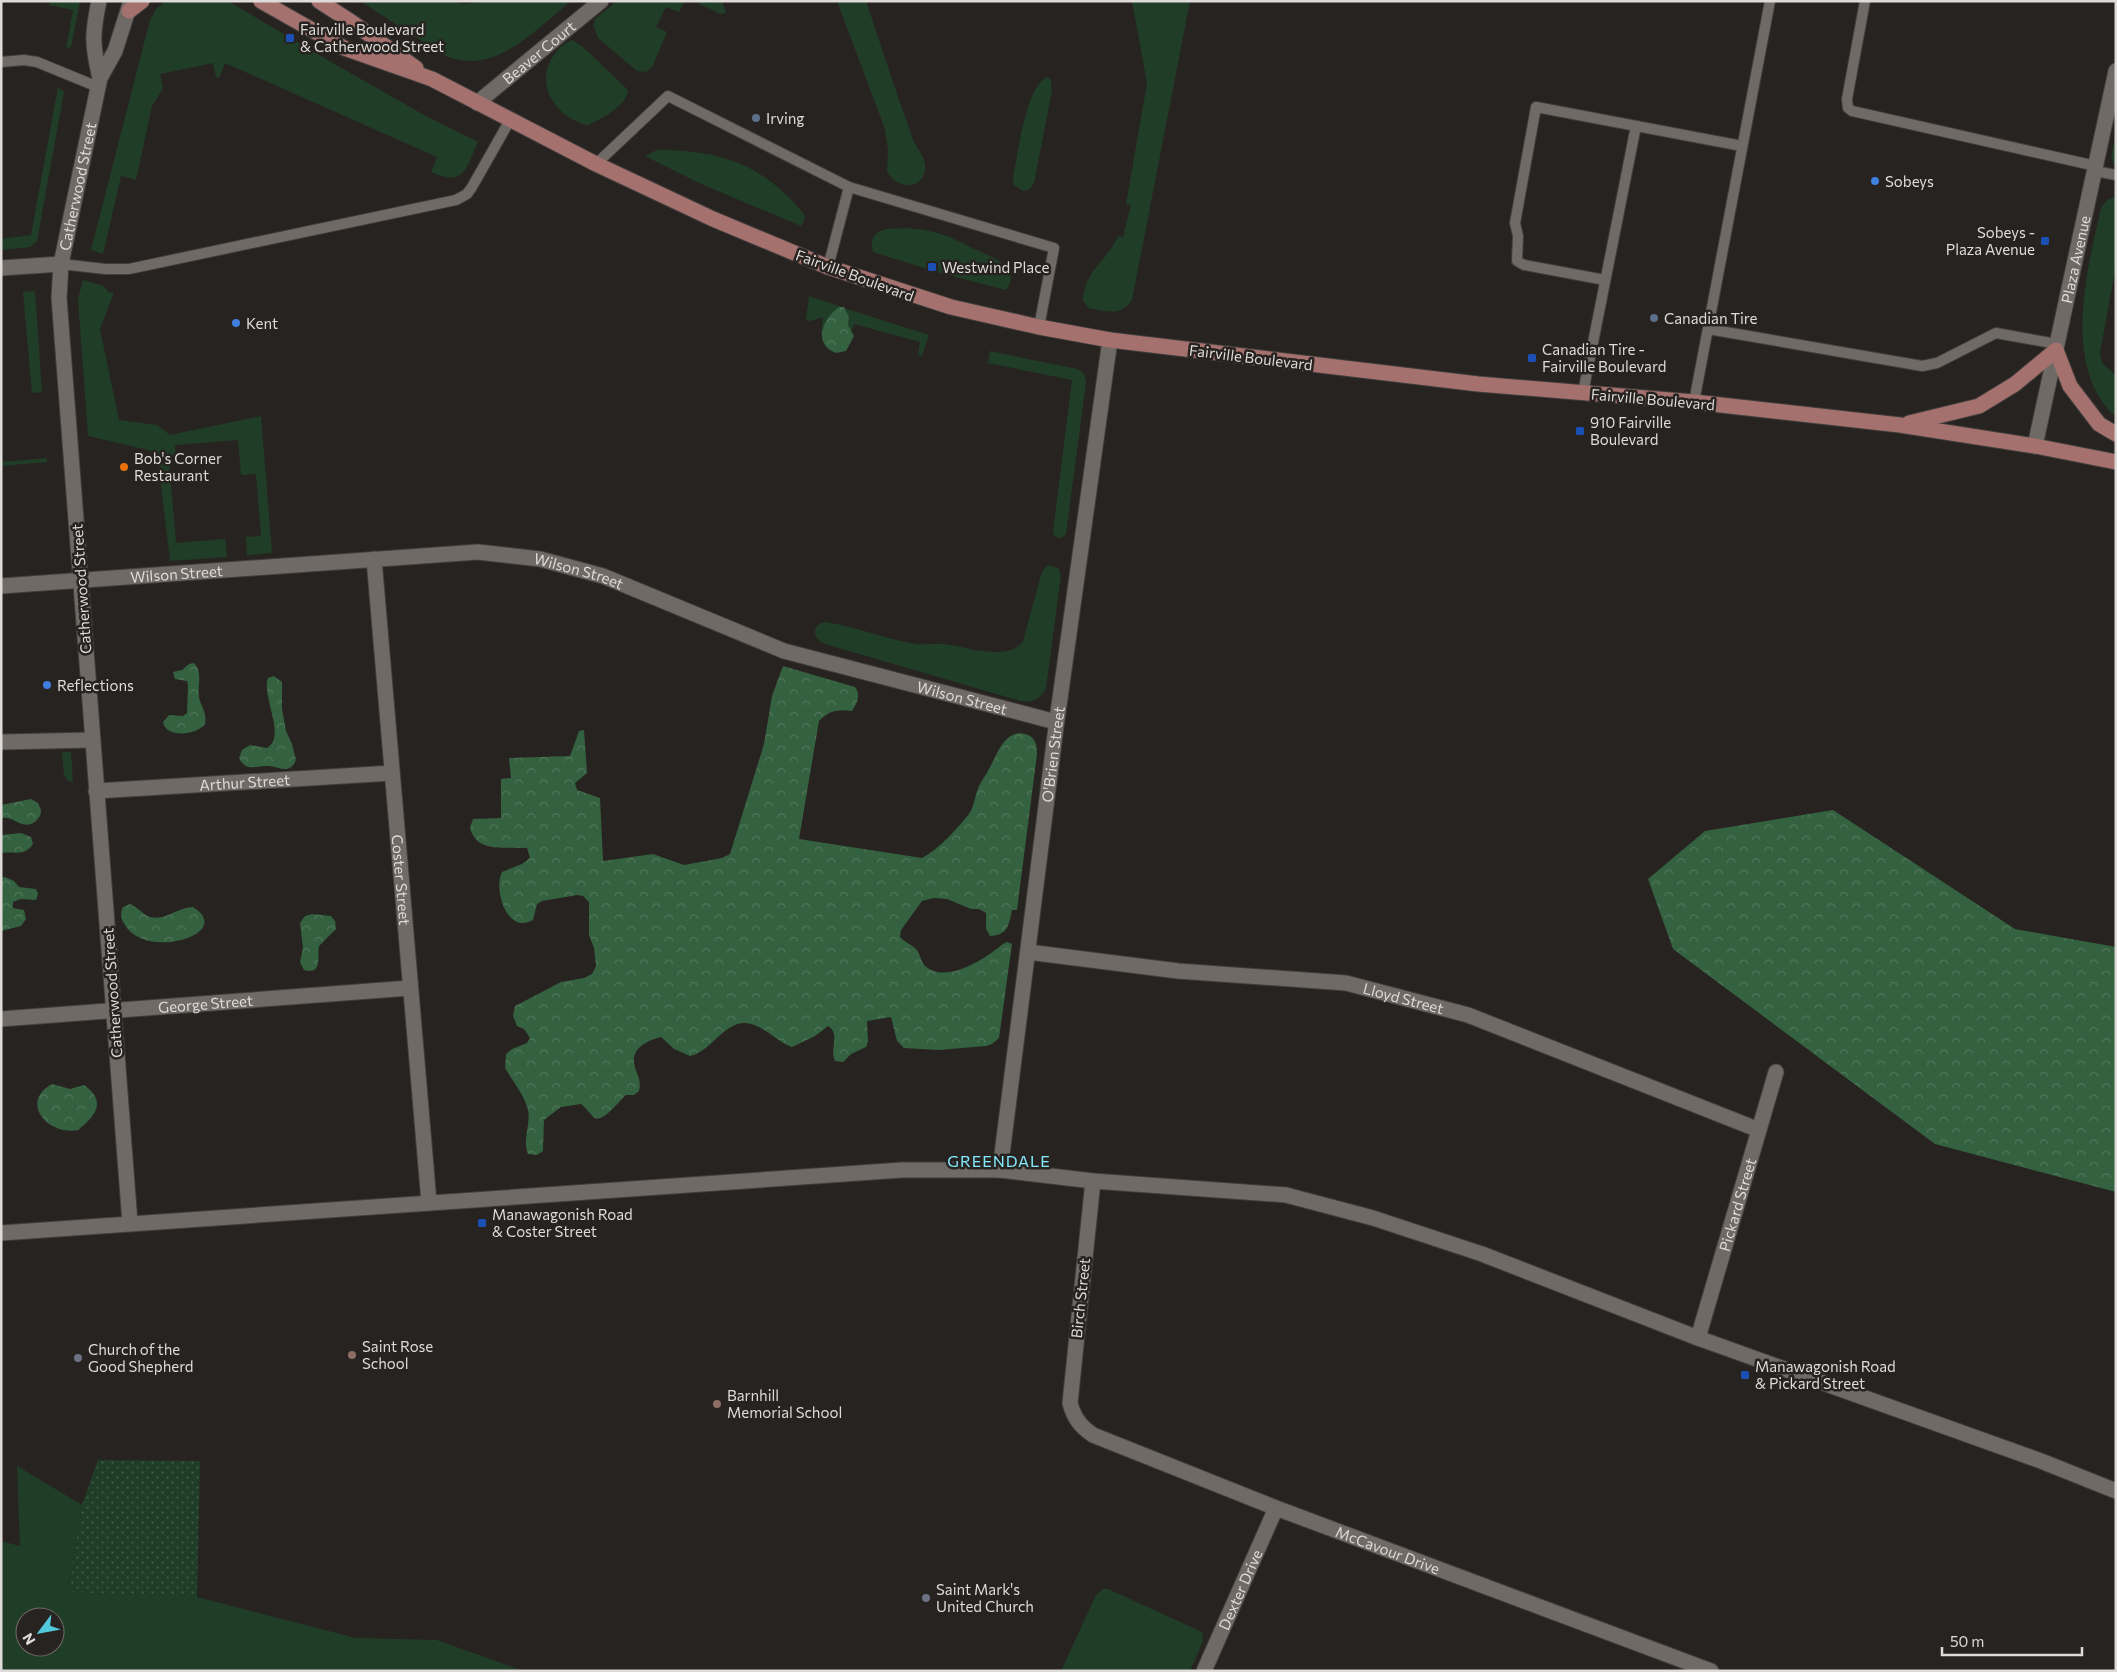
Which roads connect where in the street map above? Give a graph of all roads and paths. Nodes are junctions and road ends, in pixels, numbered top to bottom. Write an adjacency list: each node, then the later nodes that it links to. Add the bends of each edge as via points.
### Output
1 (98, 1): 12 (street, Catherwood Street, via 93,33)
2 (142, 1): 8 (main road)
3 (261, 1): 11 (main road, Fairville Boulevard, via 344,48)
4 (319, 1): 11 (main road, Fairville Boulevard)
5 (601, 1): 13 (street, Beaver Court)
6 (1770, 1): 16 (lane)
7 (1865, 1): 18 (lane, via 1847,99 1848,108 1852,111)
8 (130, 6): 12 (street, Catherwood Street, via 115,51)
9 (1, 62): 12 (lane, via 37,62)
10 (2116, 71): 18 (street, Plaza Avenue)
11 (432, 80): 13 (main road, Fairville Boulevard)
12 (99, 82): 21 (street, Catherwood Street)
13 (477, 103): 14 (main road, Fairville Boulevard)
14 (510, 120): 17 (main road, Fairville Boulevard); 21 (lane, via 472,187 456,200 129,268)
15 (1636, 126): 16 (lane); 24 (lane); 24 (lane, via 1536,108 1515,223 1517,261)
16 (1742, 146): 26 (lane)
17 (596, 164): 20 (lane, via 668,96); 22 (main road, Fairville Boulevard, via 713,219)
18 (2095, 168): 19 (lane); 28 (street, Plaza Avenue)
19 (2116, 175)
20 (849, 187): 22 (lane); 25 (lane, via 1054,248)
21 (61, 264): 23 (street); 36 (street, Catherwood Street, via 60,314)
22 (828, 267): 25 (main road, Fairville Boulevard, via 942,304)
23 (1, 268)
24 (1605, 280): 29 (lane)
25 (1038, 327): 27 (main road, Fairville Boulevard)
26 (1708, 329): 28 (lane, via 1922,366 1937,363 1996,333); 30 (lane)
27 (1110, 340): 29 (main road, Fairville Boulevard, via 1478,384); 38 (street, O'Brien Street)
28 (2056, 347): 31 (main road, via 2015,384 1979,406); 32 (main road, via 2070,386 2099,424); 33 (street, Plaza Avenue)
29 (1583, 393): 30 (main road, Fairville Boulevard)
30 (1694, 402): 31 (main road, Fairville Boulevard)
31 (1900, 425): 33 (main road, Fairville Boulevard)
32 (2116, 434)
33 (2035, 446): 34 (main road, Fairville Boulevard)
34 (2116, 462)
35 (374, 559): 36 (street, Wilson Street); 38 (street, Wilson Street, via 478,552 540,559 603,576 784,651); 41 (street, Coster Street)
36 (80, 580): 37 (street, Wilson Street); 39 (street, Catherwood Street)
37 (1, 586)
38 (1056, 722): 43 (street, O'Brien Street)
39 (92, 740): 40 (street); 42 (street, Catherwood Street)
40 (1, 742)
41 (392, 772): 42 (street, Arthur Street); 44 (street, Coster Street)
42 (96, 791): 45 (street, Catherwood Street)
43 (1028, 952): 48 (street, Lloyd Street, via 1178,971 1346,983 1468,1015); 49 (street, O'Brien Street)
44 (410, 988): 45 (street, George Street); 51 (street, Coster Street)
45 (113, 1011): 46 (street, George Street); 52 (street, Catherwood Street)
46 (1, 1020)
47 (1776, 1072): 48 (street, Pickard Street)
48 (1759, 1130): 54 (street, Pickard Street)
49 (1000, 1170): 50 (street); 51 (street, via 902,1170)
50 (1092, 1180): 54 (street, via 1286,1195 1373,1218 1482,1254); 55 (street, Birch Street, via 1071,1389)
51 (429, 1202): 52 (street)
52 (130, 1223): 53 (street)
53 (1, 1233)
54 (1698, 1338): 56 (street)
55 (1073, 1415): 57 (street, McCavour Drive, via 1093,1435)
56 (2116, 1491)
57 (1276, 1508): 58 (street, Dexter Drive); 59 (street, McCavour Drive)
58 (1204, 1671)
59 (1711, 1671)

